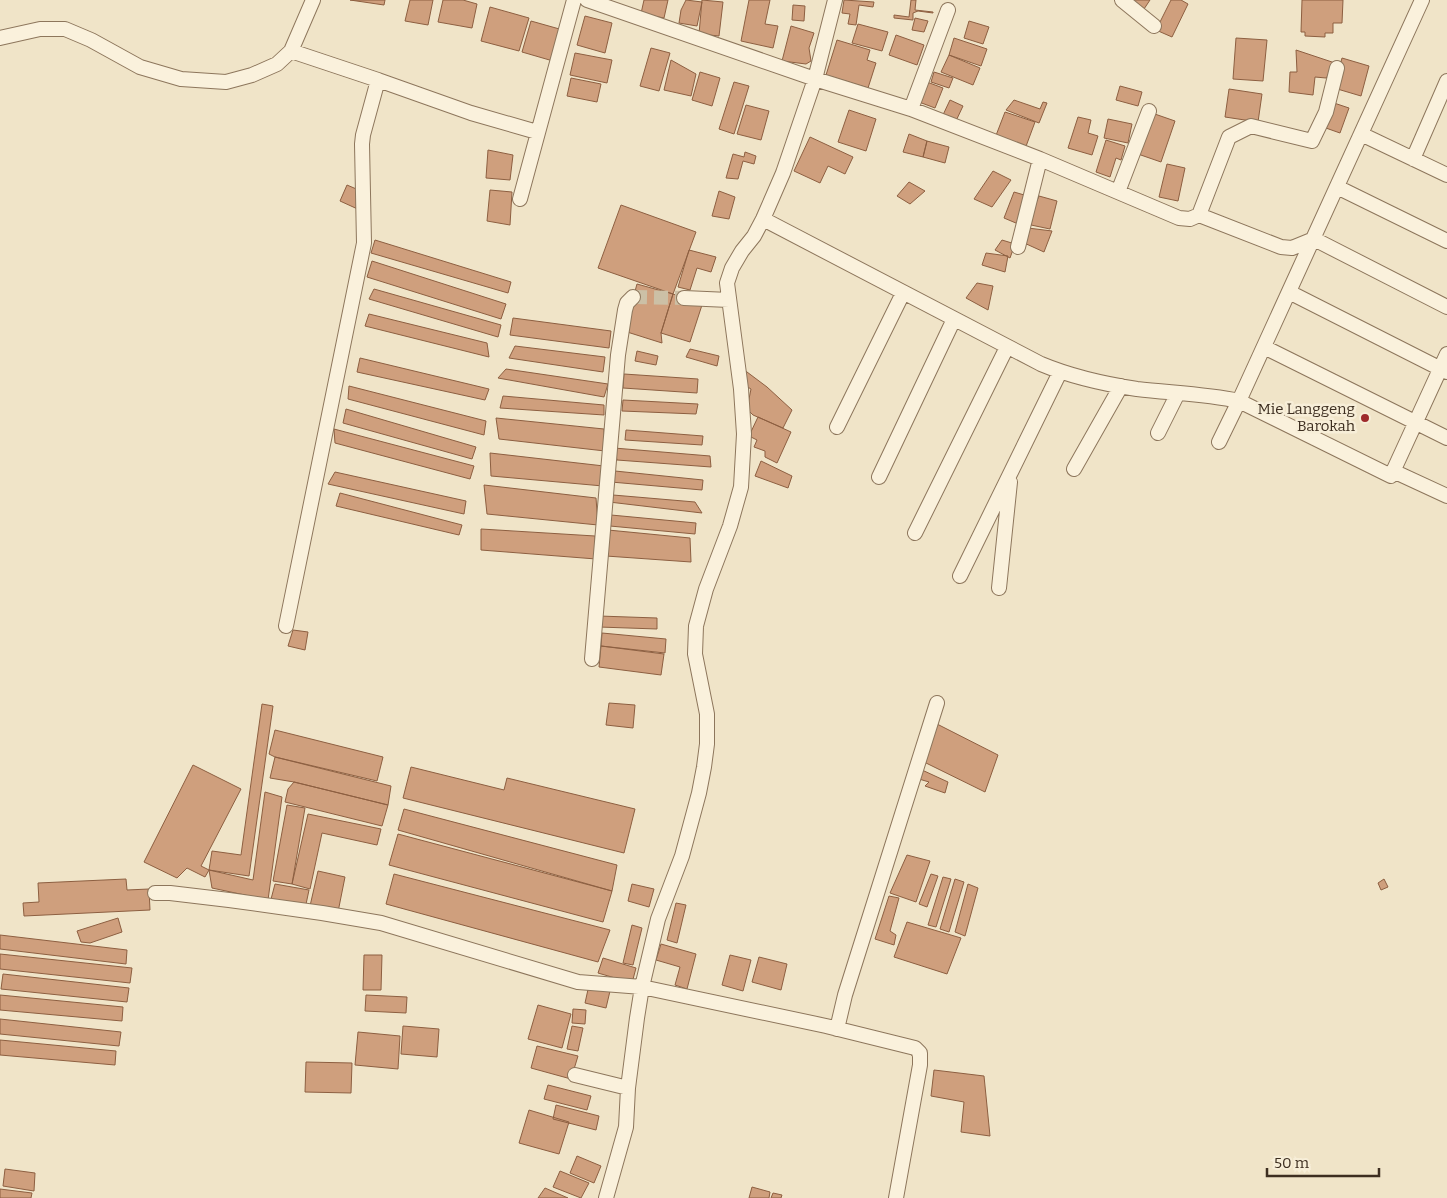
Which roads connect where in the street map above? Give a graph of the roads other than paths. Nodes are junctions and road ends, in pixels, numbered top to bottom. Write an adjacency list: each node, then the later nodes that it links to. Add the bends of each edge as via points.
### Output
1 (313, 0): 10 (street)
2 (574, 0): 17 (street)
3 (587, 0): 12 (street)
4 (835, 0): 12 (street)
5 (1122, 0): 8 (street)
6 (1422, 0): 18 (street)
7 (948, 10): 15 (street)
8 (1154, 26)
9 (0, 38): 10 (street, via 40,29 65,29 140,67 182,79 226,82 277,64)
10 (291, 51): 13 (street)
11 (1337, 68): 25 (street, via 1326,112 1312,141 1251,126 1228,137)
12 (815, 79): 15 (street); 26 (street)
13 (378, 80): 17 (street); 58 (street, via 362,144 364,243)
14 (1447, 82): 20 (street)
15 (911, 109): 19 (street)
16 (1148, 112): 23 (street)
17 (537, 132): 24 (street)
18 (1361, 134): 20 (street); 22 (street)
19 (1040, 159): 23 (street); 29 (street)
20 (1413, 159): 21 (street)
21 (1447, 175)
22 (1337, 187): 27 (street); 28 (street)
23 (1118, 192): 25 (street, via 1179,218 1190,219)
24 (520, 199)
25 (1199, 215): 27 (street, via 1281,247 1292,248)
26 (763, 219): 31 (street); 34 (street, via 732,268 727,283)
27 (1314, 240): 30 (street); 35 (street)
28 (1447, 241)
29 (1018, 247)
30 (1289, 292): 38 (street); 40 (street)
31 (903, 293): 36 (street); 46 (street)
32 (633, 297): 59 (street, via 625,310 618,355)
33 (684, 298): 34 (street)
34 (729, 300): 62 (street, via 744,434 741,487 696,626 695,654 708,714 699,793 682,856 658,918)
35 (1447, 307)
36 (954, 319): 37 (street); 53 (street)
37 (1007, 347): 41 (street); 55 (street)
38 (1264, 347): 44 (street); 45 (street)
39 (1447, 354): 40 (street)
40 (1444, 371): 45 (street)
41 (1060, 372): 42 (street); 51 (street)
42 (1121, 386): 43 (street); 50 (street)
43 (1178, 393): 44 (street); 47 (street)
44 (1240, 401): 49 (street); 52 (street, via 1391,476)
45 (1415, 423): 48 (street); 52 (street)
46 (837, 427)
47 (1158, 433)
48 (1447, 438)
49 (1219, 442)
50 (1074, 469)
51 (1011, 471): 56 (street); 57 (street)
52 (1393, 471): 54 (street)
53 (879, 477)
54 (1447, 496)
55 (915, 533)
56 (960, 576)
57 (999, 588)
58 (286, 626)
59 (592, 659)
60 (937, 703): 63 (street)
61 (155, 894): 62 (street, via 229,900 381,923 578,982)
62 (642, 987): 63 (street); 65 (street)
63 (837, 1028): 67 (street, via 919,1050 912,1116)
64 (575, 1074): 65 (street)
65 (628, 1088): 66 (street, via 626,1128)
66 (606, 1198)
67 (896, 1198)

